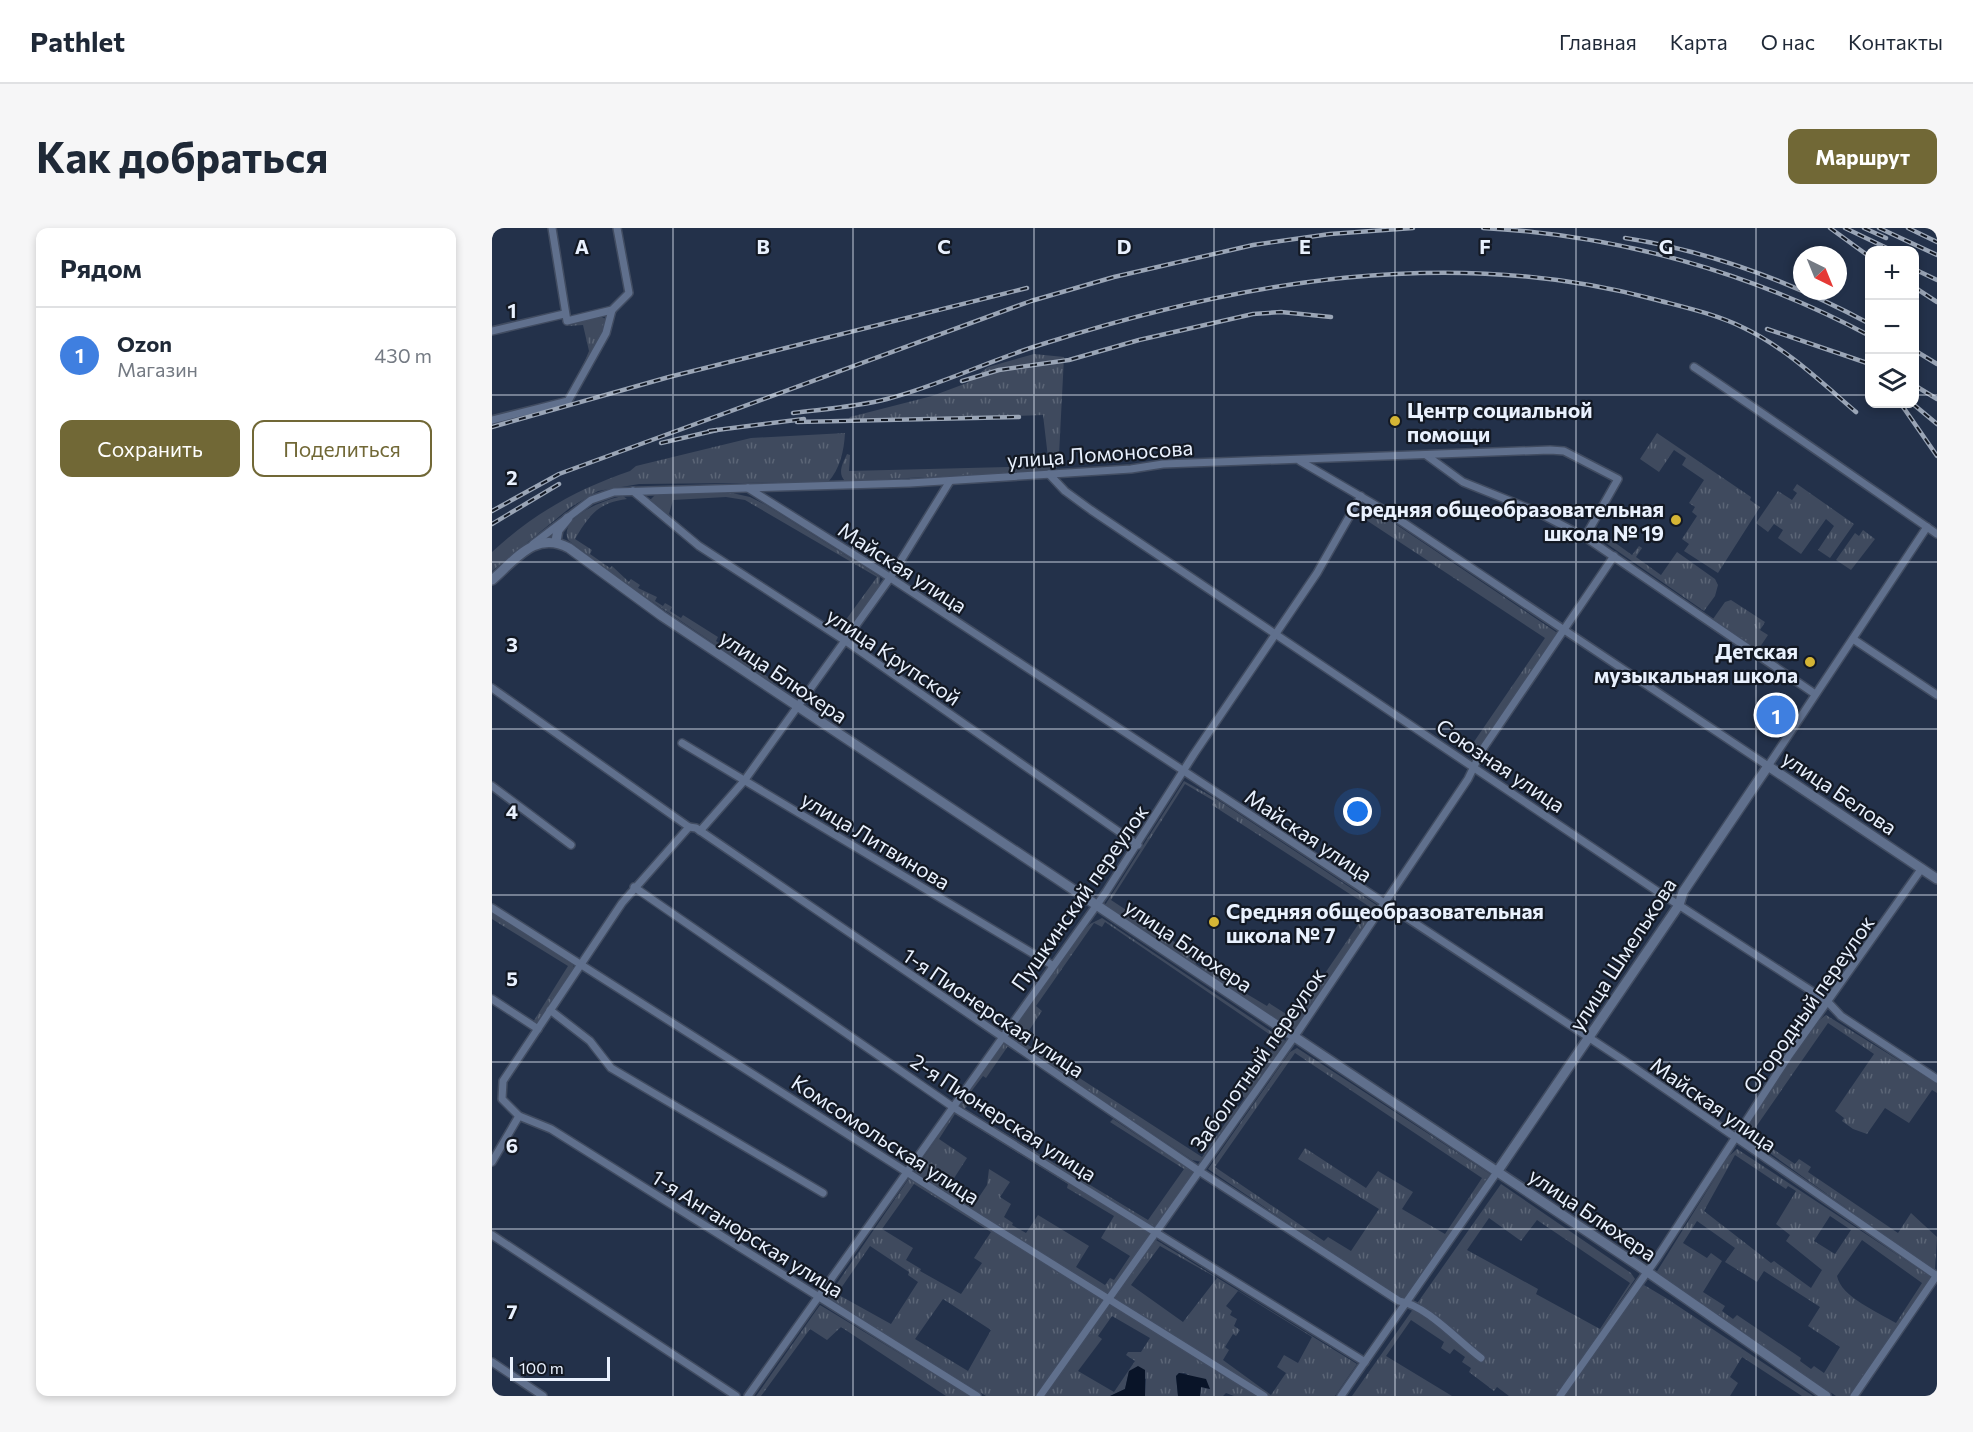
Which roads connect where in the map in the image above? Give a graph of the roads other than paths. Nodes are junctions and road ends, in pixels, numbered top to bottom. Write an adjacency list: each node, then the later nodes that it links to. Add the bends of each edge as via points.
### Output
1 (552, 228): 4 (street)
2 (617, 228): 3 (street, via 629,293)
3 (612, 310): 4 (street, via 567,321); 7 (street, via 606,333 568,401)
4 (564, 314): 5 (street)
5 (492, 331)
6 (1694, 366): 16 (street)
7 (492, 420)
8 (1426, 455): 9 (street, улица Ломоносова); 18 (street, via 1463,482 1535,511); 18 (street, улица Ломоносова, via 1564,451 1591,463 1618,479)
9 (1300, 461): 10 (street, улица Ломоносова, via 1163,464); 14 (street, улица Белова)
10 (1049, 474): 11 (street, улица Ломоносова); 25 (street, Союзная улица, via 1080,503)
11 (950, 481): 12 (street, улица Ломоносова); 22 (street)
12 (748, 488): 13 (street, улица Ломоносова); 22 (street, Майская улица)
13 (633, 491): 15 (street, улица Ломоносова, via 598,496); 27 (street, улица Крупской, via 699,546)
14 (1361, 496): 24 (street, улица Белова); 25 (street, Пушкинский переулок, via 1317,573)
15 (568, 518): 19 (street, via 558,530); 20 (street, улица Ломоносова)
16 (1927, 527): 17 (street); 26 (street, улица Шмелькова)
17 (1937, 534)
18 (1585, 537): 21 (street)
19 (556, 541): 20 (street, via 541,542); 31 (street, улица Блюхера)
20 (528, 549): 23 (street)
21 (1614, 556): 24 (street, Заболотный переулок); 29 (street)
22 (890, 578): 27 (street); 35 (street, Майская улица)
23 (492, 580)
24 (1564, 631): 33 (street, Заболотный переулок); 34 (street, улица Белова)
25 (1275, 634): 33 (street, Союзная улица); 35 (street, Пушкинский переулок)
26 (1853, 639): 29 (street, улица Шмелькова); 30 (street)
27 (844, 640): 31 (street); 41 (street, улица Крупской)
28 (492, 688): 38 (street, 1-я Пионерская улица)
29 (1815, 694): 34 (street, улица Шмелькова)
30 (1937, 695)
31 (798, 706): 36 (street); 46 (street, улица Блюхера)
32 (682, 743): 36 (street, улица Литвинова)
33 (1475, 766): 45 (street, Заболотный переулок); 47 (street, Союзная улица)
34 (1768, 766): 42 (street, улица Белова); 47 (street, улица Шмелькова, via 1683,891)
35 (1184, 772): 41 (street, Пушкинский переулок); 45 (street, Майская улица)
36 (744, 781): 39 (street); 50 (street, улица Литвинова)
37 (492, 786): 40 (street)
38 (688, 827): 39 (street, 1-я Пионерская улица); 44 (street)
39 (700, 831): 55 (street, 1-я Пионерская улица)
40 (571, 845)
41 (1138, 845): 46 (street, Пушкинский переулок)
42 (1922, 868): 43 (street, улица Белова); 52 (street, Огородный переулок)
43 (1937, 879)
44 (634, 887): 49 (street); 61 (street, 2-я Пионерская улица)
45 (1382, 903): 56 (street, Заболотный переулок); 57 (street, Майская улица)
46 (1096, 905): 50 (street, Пушкинский переулок); 56 (street, улица Блюхера)
47 (1679, 905): 52 (street, Союзная улица); 57 (street, улица Шмелькова)
48 (492, 908): 49 (street, Комсомольская улица)
49 (581, 964): 53 (street); 65 (street, Комсомольская улица)
50 (1052, 965): 55 (street, Пушкинский переулок)
51 (492, 999): 54 (street)
52 (1827, 1000): 58 (street, Союзная улица, via 1841,1016); 63 (street, Огородный переулок)
53 (550, 1010): 54 (street); 68 (street, via 590,1041 611,1068)
54 (538, 1029): 60 (street, via 503,1081)
55 (1002, 1036): 61 (street, Пушкинский переулок); 66 (street, 1-я Пионерская улица)
56 (1293, 1037): 66 (street, Заболотный переулок); 67 (street, улица Блюхера)
57 (1590, 1039): 63 (street, Майская улица); 67 (street, улица Шмелькова)
58 (1937, 1079)
59 (492, 1092): 60 (street, 1-я Анганорская улица)
60 (502, 1099): 62 (street, 1-я Анганорская улица)
61 (953, 1107): 65 (street, Пушкинский переулок); 69 (street, 2-я Пионерская улица)
62 (519, 1116): 64 (street); 73 (street, 1-я Анганорская улица, via 551,1129)
63 (1736, 1138): 71 (street, Огородный переулок); 72 (street, Майская улица)
64 (492, 1162)
65 (908, 1171): 73 (street, Пушкинский переулок); 74 (street, Комсомольская улица)
66 (1199, 1171): 69 (street, Заболотный переулок); 75 (street, 1-я Пионерская улица, via 1399,1301)
67 (1497, 1172): 71 (street, улица Блюхера); 75 (street, улица Шмелькова)
68 (823, 1193)
69 (1156, 1233): 74 (street, Заболотный переулок); 78 (street, 2-я Пионерская улица)
70 (492, 1235): 80 (street)
71 (1647, 1271): 86 (street, Огородный переулок); 87 (street, улица Блюхера)
72 (1937, 1275): 88 (street)
73 (820, 1298): 81 (street, Пушкинский переулок); 82 (street, 1-я Анганорская улица)
74 (1110, 1299): 83 (street, Заболотный переулок); 84 (street, Комсомольская улица)
75 (1408, 1302): 76 (street, 1-я Пионерская улица); 78 (street, улица Шмелькова)
76 (1481, 1358)
77 (492, 1362): 79 (street)
78 (1365, 1362): 85 (street, улица Шмелькова)
79 (543, 1396)
80 (734, 1396)
81 (748, 1396)
82 (976, 1396)
83 (1040, 1396)
84 (1264, 1396)
85 (1341, 1396)
86 (1560, 1396)
87 (1826, 1396)
88 (1854, 1396)

